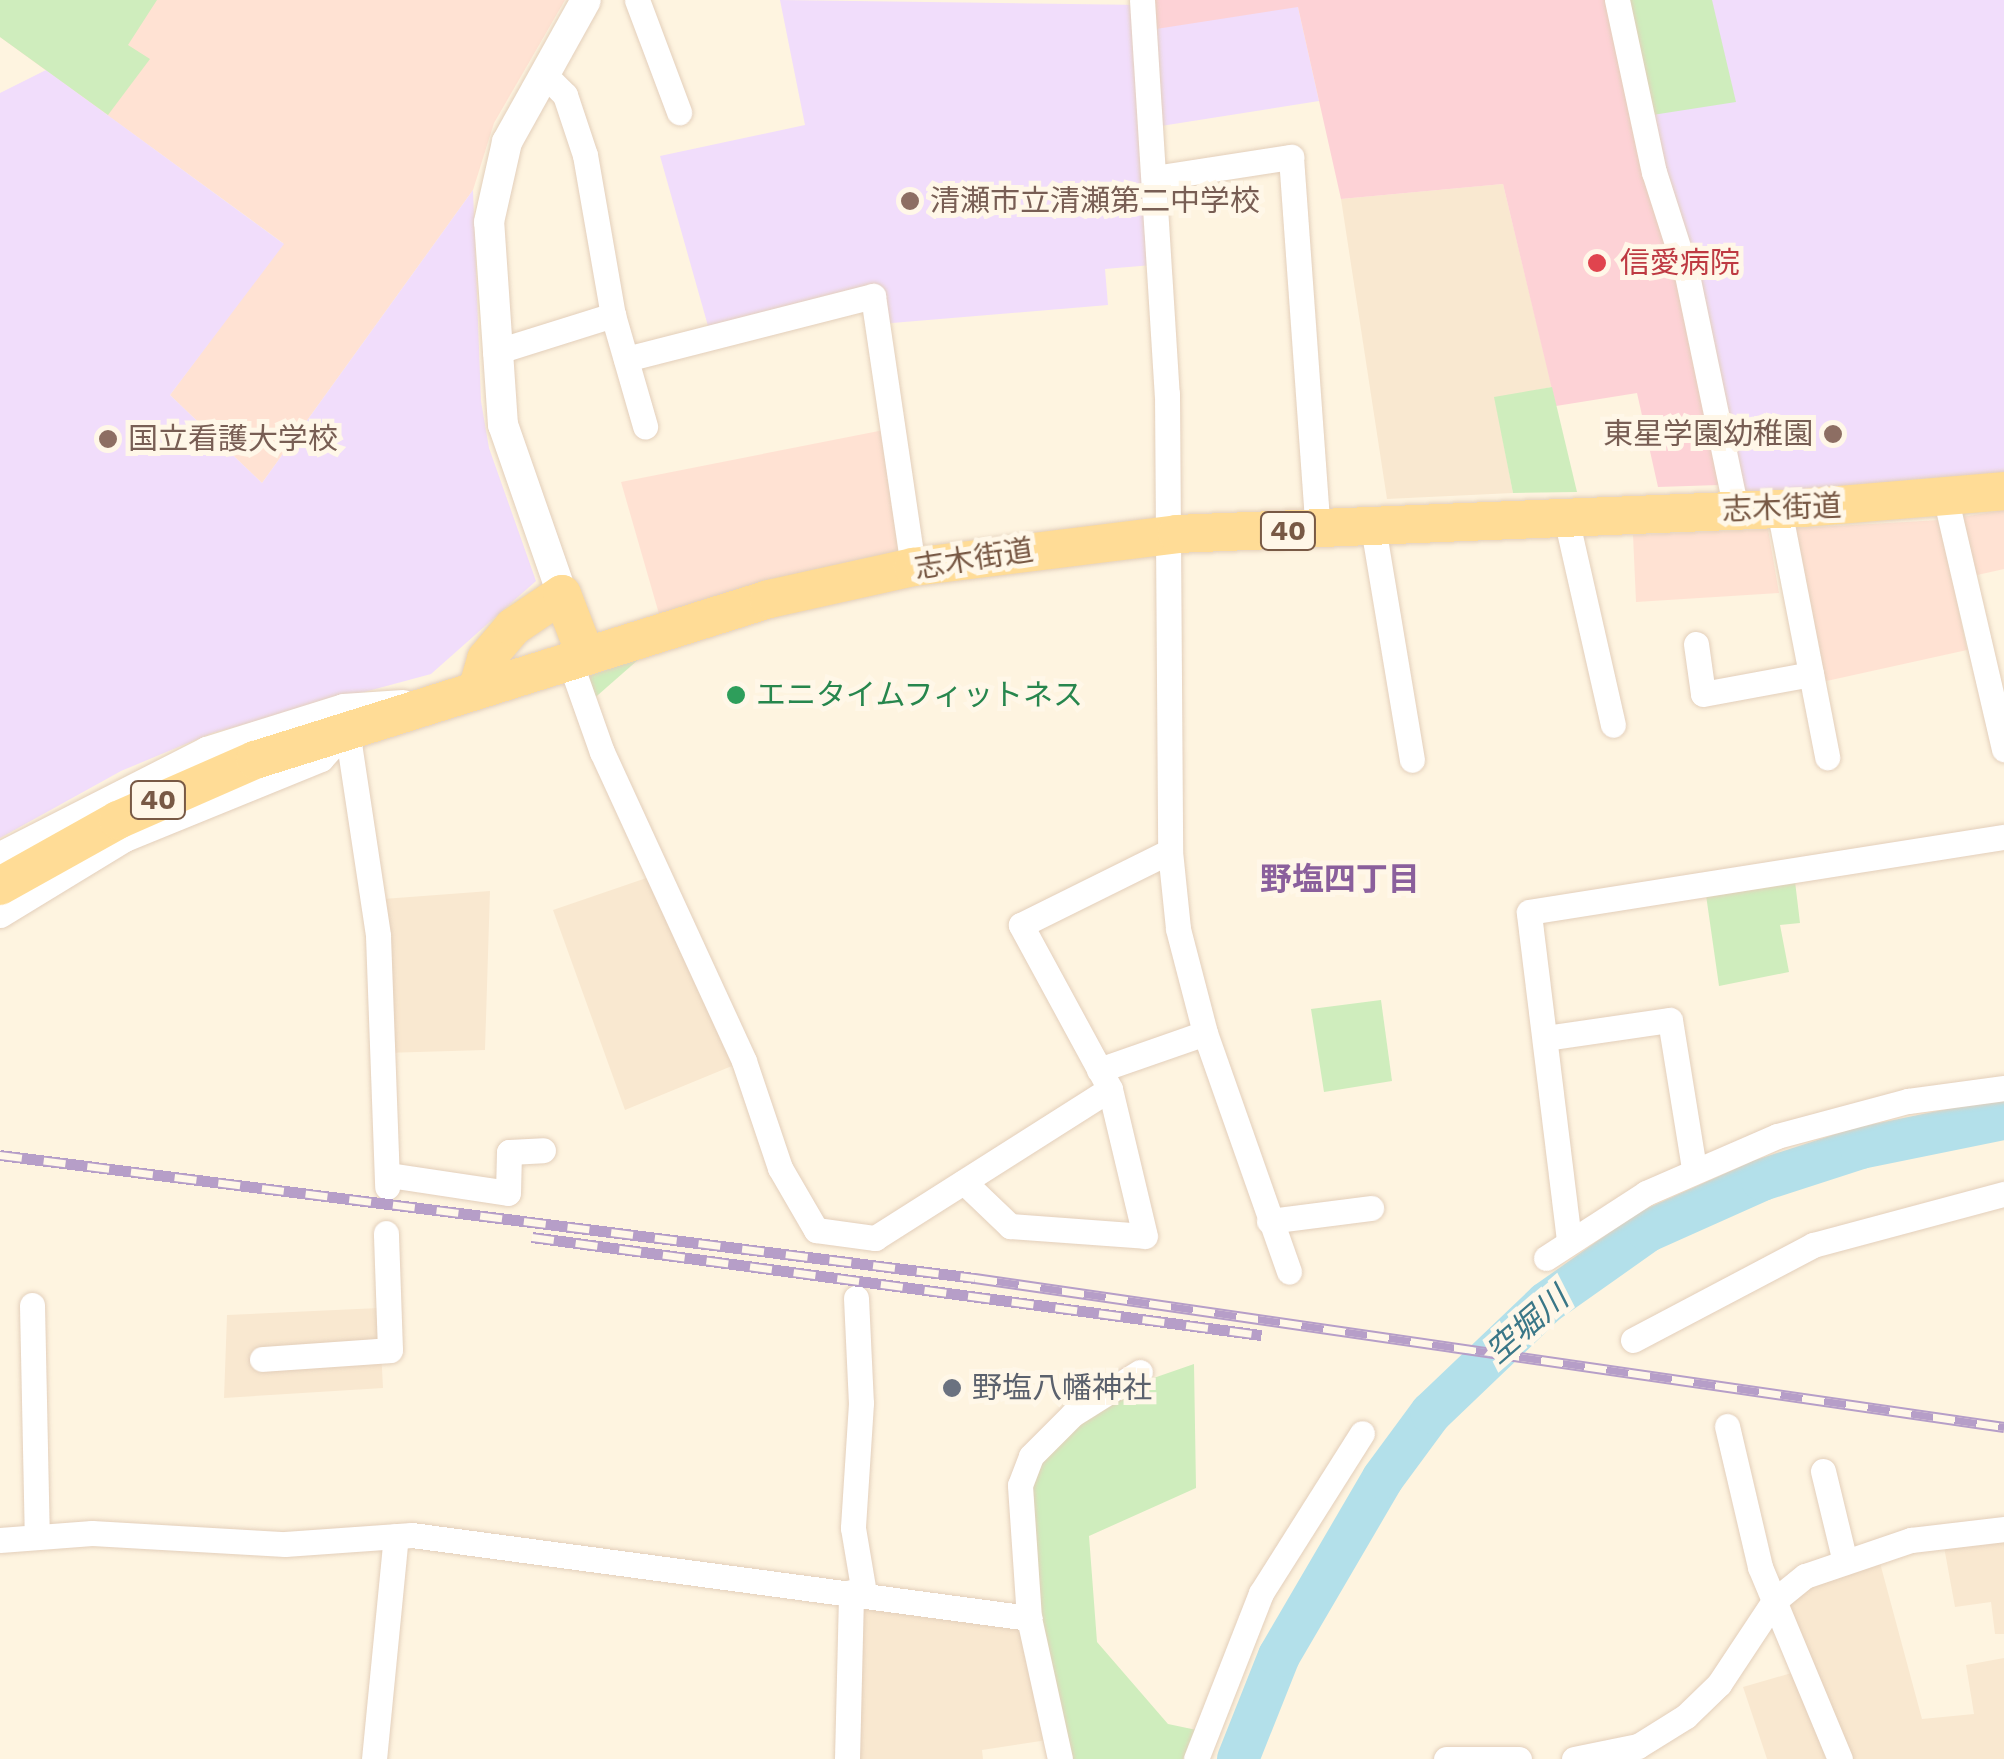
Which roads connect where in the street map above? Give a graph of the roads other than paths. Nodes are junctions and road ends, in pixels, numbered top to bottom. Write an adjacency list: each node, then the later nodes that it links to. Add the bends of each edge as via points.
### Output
1 (586, 0): 5 (street)
2 (637, 0): 6 (street)
3 (1142, 0): 7 (street)
4 (1618, 0): 15 (street, via 1654,172 1687,275)
5 (544, 73): 8 (street, via 565,94 585,155); 9 (street, via 506,142 492,193)
6 (678, 112)
7 (1155, 178): 18 (street, via 1290,157); 19 (street, via 1168,394)
8 (612, 315): 9 (street); 10 (street)
9 (495, 352): 21 (street, via 509,450)
10 (626, 358): 11 (street); 20 (street, via 872,296)
11 (645, 426)
12 (2004, 491): 13 (main road, 志木街道 / 40)
13 (1946, 500): 14 (main road, 志木街道 / 40); 23 (street)
14 (1778, 509): 15 (main road, 志木街道 / 40); 25 (street)
15 (1736, 510): 16 (main road, 志木街道 / 40)
16 (1566, 518): 17 (main road, 志木街道 / 40); 28 (street)
17 (1373, 527): 18 (main road, 志木街道 / 40); 32 (street)
18 (1318, 530): 19 (main road, 志木街道 / 40)
19 (1166, 536): 20 (main road, 志木街道 / 40); 34 (street)
20 (913, 567): 24 (main road, 志木街道 / 40, via 769,599)
21 (562, 594): 24 (main road); 26 (main road, via 513,627 486,658)
22 (1696, 644): 25 (street, via 1703,694)
23 (1993, 653): 30 (street)
24 (577, 656): 26 (main road, 志木街道 / 40); 44 (street, via 602,752 737,1044 780,1168 816,1230 875,1238)
25 (1811, 674): 31 (street)
26 (478, 687): 27 (main road, 志木街道 / 40)
27 (438, 700): 29 (main road, 志木街道 / 40); 35 (street, via 343,706 276,724 106,795)
28 (1613, 725)
29 (347, 730): 36 (main road, 志木街道 / 40, via 188,786); 37 (street, via 321,758 139,832); 42 (street, via 378,936 388,1181 508,1193 509,1152)
30 (2004, 749)
31 (1827, 757)
32 (1412, 760)
33 (2004, 837): 39 (street, via 1529,912)
34 (1170, 851): 38 (street, via 1178,930); 40 (street, via 1021,925)
35 (0, 854)
36 (0, 886)
37 (0, 915)
38 (1205, 1033): 40 (street); 47 (street)
39 (1545, 1038): 43 (street, via 1670,1020); 49 (street)
40 (1104, 1080): 44 (street); 44 (street, via 1145,1236 1010,1226)
41 (2004, 1088): 43 (street, via 1908,1101 1776,1136)
42 (543, 1150)
43 (1694, 1169): 49 (street)
44 (964, 1182)
45 (2004, 1194): 54 (street, via 1813,1245)
46 (1371, 1208): 47 (street)
47 (1269, 1221): 51 (street)
48 (386, 1233): 55 (street, via 390,1350)
49 (1569, 1240): 50 (street)
50 (1546, 1258)
51 (1289, 1272)
52 (856, 1298): 65 (street)
53 (32, 1305): 62 (street)
54 (1633, 1340)
55 (262, 1360)
56 (1140, 1372): 67 (street, via 1073,1414 1031,1456 1020,1485)
57 (1726, 1426): 66 (street)
58 (1362, 1432): 71 (street, via 1261,1593)
59 (1823, 1470): 64 (street)
60 (2004, 1529): 64 (street, via 1911,1540)
61 (404, 1535): 62 (street, via 285,1544); 65 (street); 68 (street)
62 (37, 1536): 63 (street)
63 (0, 1540)
64 (1844, 1558): 66 (street, via 1804,1576)
65 (857, 1593): 67 (street); 69 (street)
66 (1774, 1601): 74 (street, via 1719,1684 1686,1716 1638,1746); 75 (street)
67 (1029, 1618): 70 (street)
68 (374, 1759)
69 (846, 1759)
70 (1060, 1759)
71 (1196, 1759)
72 (1446, 1759): 73 (street)
73 (1519, 1759)
74 (1574, 1759)
75 (1840, 1759)

